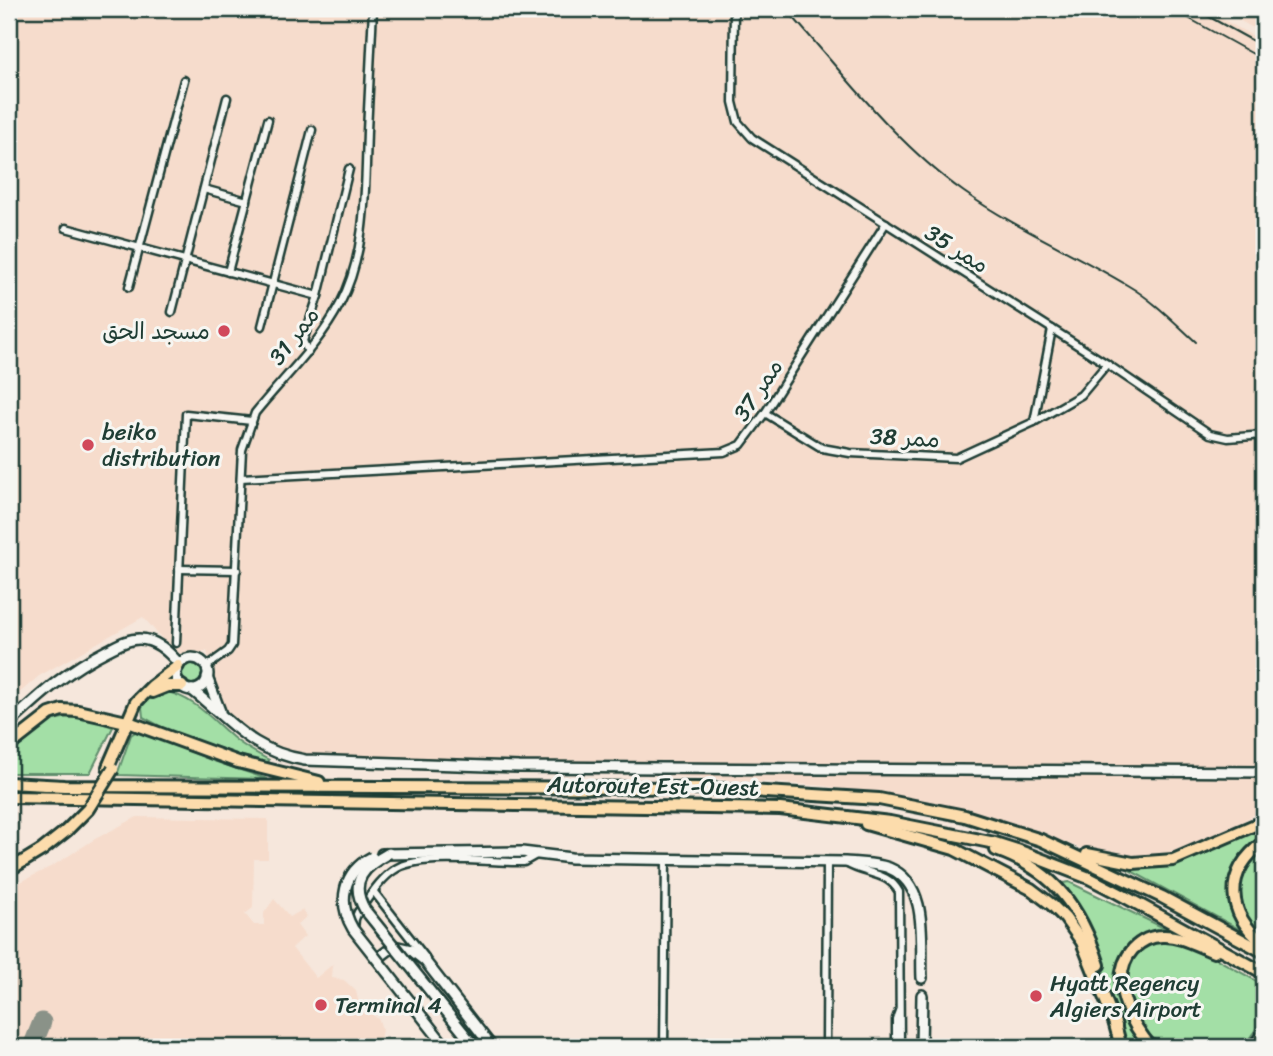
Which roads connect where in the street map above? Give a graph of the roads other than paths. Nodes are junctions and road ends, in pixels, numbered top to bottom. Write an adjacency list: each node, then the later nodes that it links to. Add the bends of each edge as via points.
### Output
1 (373, 9): 21 (street, ممر 31, via 365,194 357,252 340,305)
2 (734, 9): 10 (street, ممر 35, via 733,102 738,122 751,138)
3 (184, 80): 12 (street)
4 (227, 98): 8 (street)
5 (268, 120): 9 (street)
6 (312, 130): 15 (street)
7 (349, 169): 17 (street)
8 (204, 189): 9 (street); 13 (street)
9 (247, 201): 14 (street)
10 (886, 223): 20 (street, ممر 35); 23 (street, ممر 37)
11 (66, 228): 12 (street)
12 (140, 248): 13 (street); 16 (street)
13 (184, 260): 14 (street); 18 (street)
14 (228, 272): 15 (street)
15 (272, 284): 17 (street); 19 (street)
16 (129, 287)
17 (318, 296): 21 (street, via 303,341)
18 (172, 312)
19 (262, 326)
20 (1052, 329): 22 (street, ممر 35); 25 (street)
21 (307, 352): 24 (street, ممر 31)
22 (1107, 364): 25 (street, ممر 38, via 1081,395); 26 (street, ممر 35, via 1209,434 1228,438)
23 (765, 413): 25 (street, ممر 38, via 822,448 956,458); 27 (street, ممر 37, via 741,445 724,452)
24 (252, 421): 27 (street, ممر 31, via 242,450); 28 (street, via 186,414)
25 (1034, 422)
26 (1264, 435)
27 (241, 478): 29 (street, ممر 31)
28 (179, 569): 29 (street); 30 (street)
29 (237, 570): 32 (street, ممر 31, via 232,645)
30 (176, 643)
31 (178, 665): 32 (main road, via 196,658); 33 (main road, via 176,674); 35 (highway, via 141,696); 36 (main road, via 163,648 141,639 128,640 52,683)
32 (207, 672): 33 (main road, via 202,686); 34 (main road)
33 (187, 688): 34 (main road); 35 (highway, via 155,690)
34 (220, 713): 38 (main road, via 243,735 276,754 323,761)
35 (129, 723): 37 (highway, via 62,710); 40 (highway, via 238,762); 52 (highway, bridge, via 97,796 42,850)
36 (9, 724)
37 (9, 746)
38 (1264, 772)
39 (9, 783): 40 (highway, Autoroute Est-Ouest)
40 (353, 788): 45 (highway, Autoroute Est-Ouest, via 703,788 833,794 965,816)
41 (9, 797): 42 (highway, Autoroute Est-Ouest, via 640,805)
42 (833, 815): 44 (highway, Autoroute Est-Ouest); 61 (highway, via 954,849 1037,892 1077,934)
43 (1264, 820): 45 (highway, via 1173,860 1113,861)
44 (946, 834): 58 (highway, Autoroute Est-Ouest, via 1017,849 1088,878); 61 (highway, via 1027,863 1063,892 1092,946)
45 (1041, 840): 56 (highway, Autoroute Est-Ouest)
46 (1264, 842): 54 (highway, via 1244,860 1234,884 1238,911)
47 (385, 854): 48 (main road); 55 (main road, bridge, via 365,869 358,889 362,905); 57 (main road, bridge, via 366,860 355,870 343,896 350,924)
48 (538, 854): 49 (main road); 53 (street, via 524,862 411,862 395,869)
49 (666, 859): 50 (main road); 67 (street)
50 (827, 862): 51 (main road); 68 (street)
51 (845, 862): 59 (main road, via 890,868 914,890 919,905); 69 (street, via 888,878 899,892)
52 (9, 868)
53 (374, 892): 64 (street, via 356,915 356,934); 66 (street)
54 (1264, 944)
55 (394, 946): 57 (main road); 65 (main road, bridge); 66 (main road, via 421,957)
56 (1264, 952)
57 (377, 959): 64 (main road, bridge)
58 (1263, 972): 72 (highway, via 1176,938 1161,936 1142,942 1128,955 1122,980 1129,1012)
59 (922, 978)
60 (922, 995): 70 (main road)
61 (1116, 1026): 71 (highway)
62 (1264, 1034): 73 (highway)
63 (1264, 1040): 74 (highway)
64 (447, 1047)
65 (474, 1047)
66 (495, 1047)
67 (664, 1047)
68 (826, 1047)
69 (898, 1047)
70 (921, 1047)
71 (1121, 1047)
72 (1152, 1047)
73 (1253, 1047)
74 (1260, 1047)

